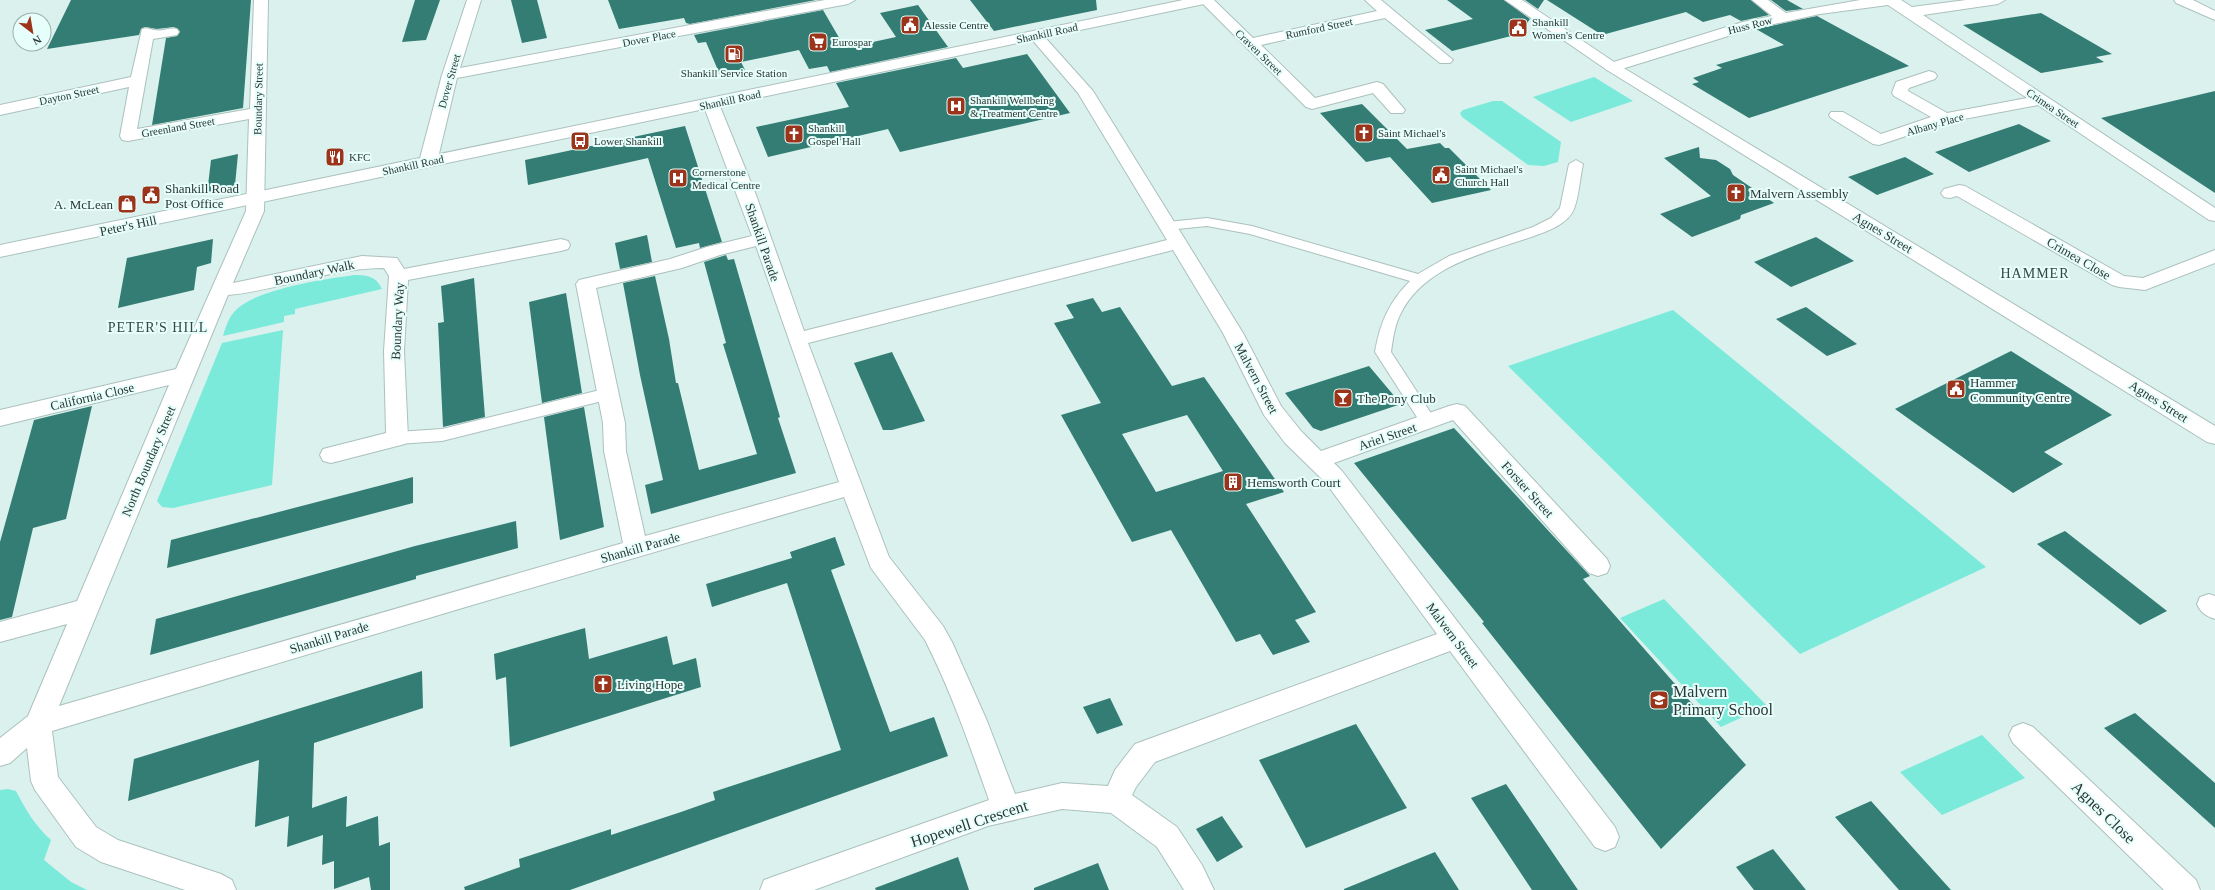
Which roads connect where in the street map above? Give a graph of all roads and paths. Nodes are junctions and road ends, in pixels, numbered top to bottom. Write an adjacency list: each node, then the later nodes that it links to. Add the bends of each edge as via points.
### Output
1 (261, 0): 28 (street, Boundary Street)
2 (474, 0): 21 (street, Dover Street)
3 (848, 0): 21 (street, Dover Place)
4 (1205, 0): 17 (street, Shankill Road); 18 (street, Craven Street)
5 (1372, 0): 13 (street)
6 (1512, 0): 20 (street, Agnes Street)
7 (1759, 0): 15 (street)
8 (1891, 0): 12 (street, Crimea Street); 15 (street, Huss Row)
9 (1998, 0): 11 (street)
10 (2181, 0): 14 (street)
11 (1971, 2): 12 (street)
12 (1909, 12): 24 (street, Crimea Street)
13 (1388, 13): 18 (street, Rumford Street); 19 (street)
14 (2215, 16)
15 (1783, 17): 20 (street, Huss Row, via 1720,32)
16 (172, 32): 23 (street, Greenland Street, via 147,34)
17 (1036, 36): 25 (street, Shankill Road); 36 (street, Malvern Street, via 1085,91)
18 (1250, 43): 27 (street, Craven Street, via 1312,104 1377,87)
19 (1444, 60)
20 (1612, 67): 50 (street, Agnes Street)
21 (450, 75): 31 (street, Dover Street)
22 (1929, 76): 30 (street, via 1902,85 1900,93)
23 (138, 80): 26 (street, Dayton Street); 28 (street, Greenland Street, via 128,136)
24 (2041, 100): 30 (street, Albany Place); 35 (street, Crimea Street)
25 (711, 104): 31 (street, Shankill Road); 37 (street, Shankill Parade)
26 (0, 110)
27 (1397, 110)
28 (257, 113): 34 (street, Boundary Street)
29 (1837, 115): 30 (street, Albany Place, via 1879,140)
30 (1946, 118)
31 (428, 162): 34 (street, Shankill Road)
32 (1576, 164): 42 (street, via 1567,209 1556,221 1538,230 1451,255)
33 (1950, 193): 40 (street, Crimea Close, via 1959,190 2119,281 2145,284)
34 (257, 199): 39 (street, Peter's Hill); 43 (street, North Boundary Street, via 255,211)
35 (2215, 216)
36 (1172, 235): 42 (street, via 1207,222 1252,230); 44 (street); 53 (street, Malvern Street, via 1233,333 1272,410 1293,437)
37 (763, 240): 44 (street, Shankill Parade); 46 (street, via 714,251 675,264 586,284)
38 (561, 245): 41 (street, Boundary Way)
39 (0, 251)
40 (2215, 256)
41 (399, 276): 43 (street, Boundary Walk, via 390,262 362,262); 51 (street, Boundary Way, via 394,351)
42 (1420, 279): 49 (street, via 1398,302 1387,324 1383,352)
43 (222, 290): 45 (street, North Boundary Street)
44 (797, 339): 54 (street, Shankill Parade)
45 (184, 374): 48 (street, California Close); 57 (street, North Boundary Street)
46 (608, 394): 51 (street, via 442,436); 55 (street, via 614,423 615,452)
47 (1457, 411): 49 (street, Ariel Street); 56 (street, Forster Street)
48 (0, 418)
49 (1428, 421): 53 (street, Ariel Street)
50 (2215, 436)
51 (397, 438): 52 (street)
52 (331, 455)
53 (1317, 461): 59 (street, Malvern Street, via 1334,477)
54 (851, 487): 55 (street, Shankill Parade); 64 (street, via 879,561 934,633 943,650 974,721)
55 (636, 548): 60 (street, Shankill Parade)
56 (1598, 566)
57 (86, 609): 58 (street); 60 (street, North Boundary Street)
58 (0, 632)
59 (1455, 638): 63 (street, via 1145,753 1125,779); 65 (street, Malvern Street)
60 (38, 724): 62 (street); 67 (street, via 46,781 86,837 112,852 211,884)
61 (2023, 735): 70 (street, Agnes Close)
62 (0, 754)
63 (1116, 800): 64 (street, Hopewell Crescent, via 1062,796); 69 (street, via 1167,838)
64 (1006, 807): 66 (street, Hopewell Crescent)
65 (1606, 837)
66 (823, 881): 68 (street, Hopewell Crescent)
67 (221, 890)
68 (775, 890)
69 (1200, 890)
70 (2185, 890)

